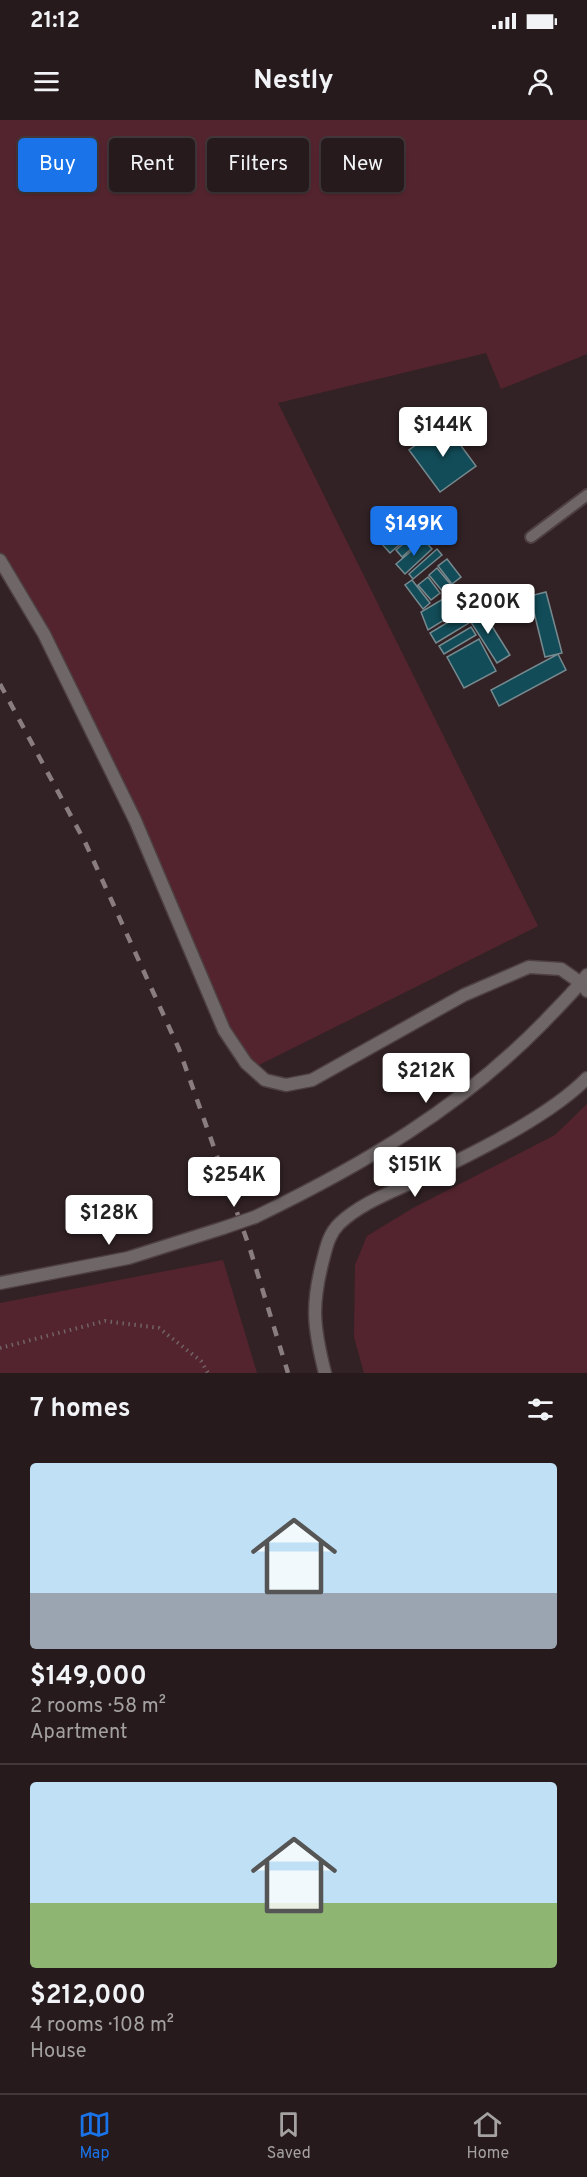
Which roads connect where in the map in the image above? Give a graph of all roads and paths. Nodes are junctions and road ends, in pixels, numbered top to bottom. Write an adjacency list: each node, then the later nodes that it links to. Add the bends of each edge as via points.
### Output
1 (587, 495): 2 (lane)
2 (531, 537)
3 (0, 560): 4 (street, via 44,634 135,820 224,1030 246,1063 265,1080 286,1085 312,1080 464,995 529,967 561,969)
4 (585, 983): 6 (street, bridge, via 505,1062 445,1110 338,1175 255,1217 223,1228 128,1258)
5 (587, 1078): 9 (street, via 564,1100 444,1168 363,1206 338,1224 329,1238 315,1289 315,1334)
6 (0, 1283)
7 (0, 1348): 8 (path, via 105,1321 159,1328 201,1361)
8 (208, 1373)
9 (326, 1373)

